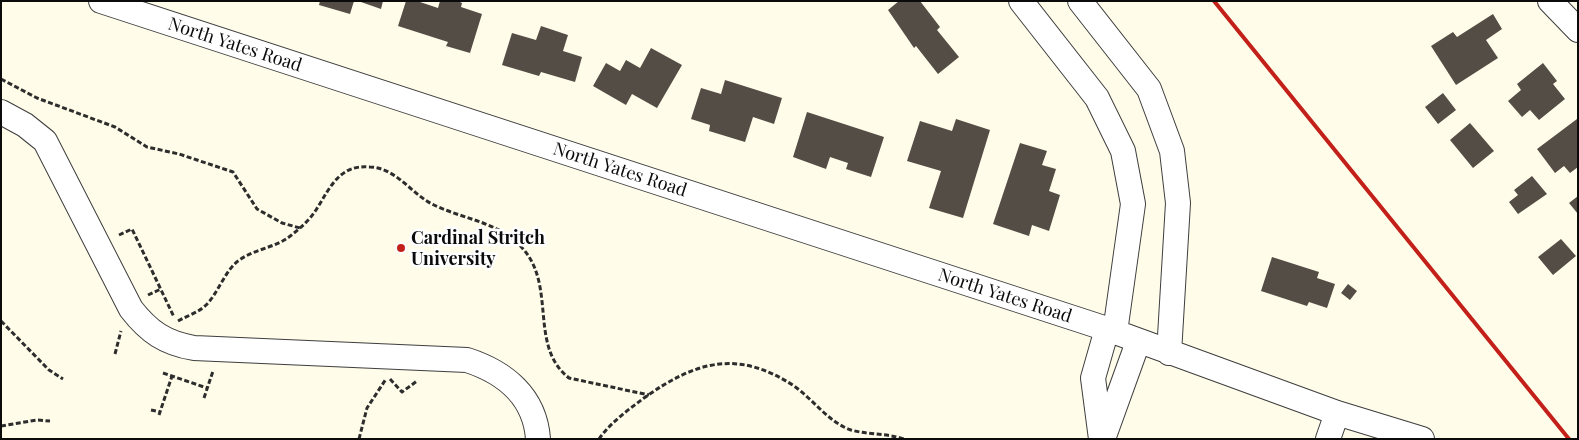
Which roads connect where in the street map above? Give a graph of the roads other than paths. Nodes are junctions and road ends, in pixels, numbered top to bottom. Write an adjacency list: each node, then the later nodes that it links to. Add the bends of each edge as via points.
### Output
1 (101, 1): 7 (street, North Yates Road)
2 (1021, 1): 7 (street, via 1097,98 1124,152 1132,204)
3 (1080, 1): 9 (street, via 1149,89 1172,151 1178,203)
4 (1550, 1): 5 (street)
5 (1578, 30)
6 (1, 112): 11 (street, via 45,141 131,309 162,339 189,347 466,360 503,376 519,390 531,409)
7 (1111, 331): 8 (street, North Yates Road); 12 (street, via 1093,378)
8 (1138, 342): 9 (street, North Yates Road); 12 (street)
9 (1169, 353): 10 (street, North Yates Road)
10 (1337, 413): 13 (street); 14 (street, North Yates Road)
11 (538, 439)
12 (1102, 439)
13 (1328, 439)
14 (1422, 439)

